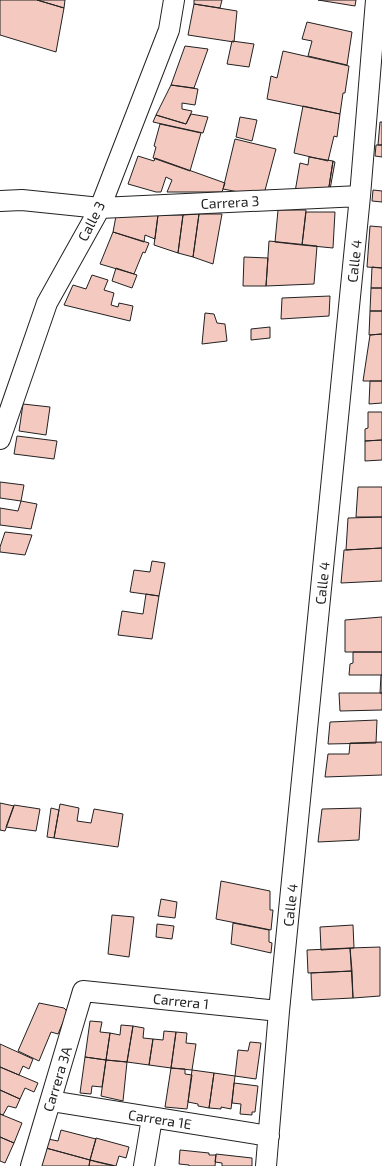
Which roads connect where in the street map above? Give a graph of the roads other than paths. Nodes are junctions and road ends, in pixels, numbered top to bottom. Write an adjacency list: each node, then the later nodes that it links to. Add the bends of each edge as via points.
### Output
1 (174, 0): 5 (street, Calle 3, via 169,30)
2 (376, 0): 3 (street, Calle 4)
3 (360, 196): 5 (street, Carrera 3); 8 (street, Calle 4)
4 (0, 201): 5 (street, Carrera 3, via 22,200)
5 (100, 208): 6 (street, Calle 3, via 47,303)
6 (0, 438)
7 (83, 991): 8 (street, Carrera 1); 9 (street, Carrera 3A)
8 (279, 1011): 11 (street, Calle 4)
9 (51, 1101): 10 (street, Carrera 1E); 12 (street, Carrera 3A)
10 (152, 1118): 11 (street, Carrera 1E); 13 (street)
11 (269, 1136): 14 (street, Calle 4)
12 (31, 1166)
13 (144, 1166)
14 (266, 1166)

